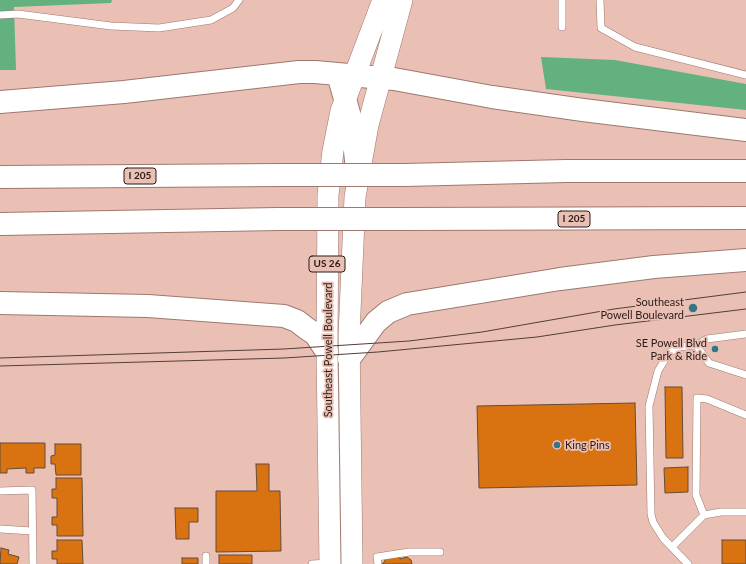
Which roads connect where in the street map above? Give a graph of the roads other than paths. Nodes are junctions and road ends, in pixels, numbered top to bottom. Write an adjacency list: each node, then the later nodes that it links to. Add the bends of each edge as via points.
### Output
1 (239, 0): 6 (lane, via 233,8 211,20 159,28 111,26 18,14)
2 (382, 0): 8 (main road)
3 (402, 0): 10 (main road, Southeast Powell Boulevard / US 26)
4 (562, 0): 7 (lane)
5 (600, 0): 9 (lane, via 601,28 635,47)
6 (0, 15)
7 (562, 27)
8 (346, 75): 10 (highway); 11 (highway); 12 (highway, via 299,72 124,92)
9 (746, 75)
10 (381, 78): 13 (highway, via 583,110); 16 (main road, Southeast Powell Boulevard / US 26, via 368,125)
11 (345, 99): 16 (highway, via 353,131); 25 (main road, Southeast Powell Boulevard / US 26, via 333,151 328,196)
12 (0, 102)
13 (746, 130)
14 (746, 171): 15 (highway, I 205, bridge, via 566,171 405,176)
15 (0, 177)
16 (358, 178): 26 (main road, Southeast Powell Boulevard / US 26, via 350,268)
17 (746, 218): 18 (highway, I 205, bridge, via 278,219)
18 (0, 224)
19 (746, 260): 26 (highway, via 654,267 560,279 406,304 388,312 376,322)
20 (0, 303): 21 (highway)
21 (22, 304): 22 (highway); 25 (highway, via 148,306 284,316 297,321 314,334)
22 (0, 310)
23 (746, 334): 24 (lane, via 707,339)
24 (696, 346): 28 (lane, via 709,362); 36 (lane, via 679,347 669,353 658,371 649,406 651,514 657,529)
25 (327, 352): 41 (main road, Southeast Powell Boulevard / US 26)
26 (349, 359): 42 (main road, Southeast Powell Boulevard / US 26)
27 (746, 370): 28 (lane)
28 (735, 371): 29 (lane)
29 (746, 375)
30 (746, 415): 33 (lane, via 707,399 697,398 696,495)
31 (0, 491): 35 (lane, via 32,490)
32 (746, 512): 33 (lane)
33 (704, 515): 36 (lane)
34 (0, 528): 35 (lane)
35 (32, 531): 39 (lane)
36 (672, 547): 44 (lane)
37 (440, 552): 43 (lane, via 409,552 377,557)
38 (206, 556): 40 (lane)
39 (33, 564)
40 (206, 564)
41 (324, 564)
42 (352, 564)
43 (378, 564)
44 (688, 564)

